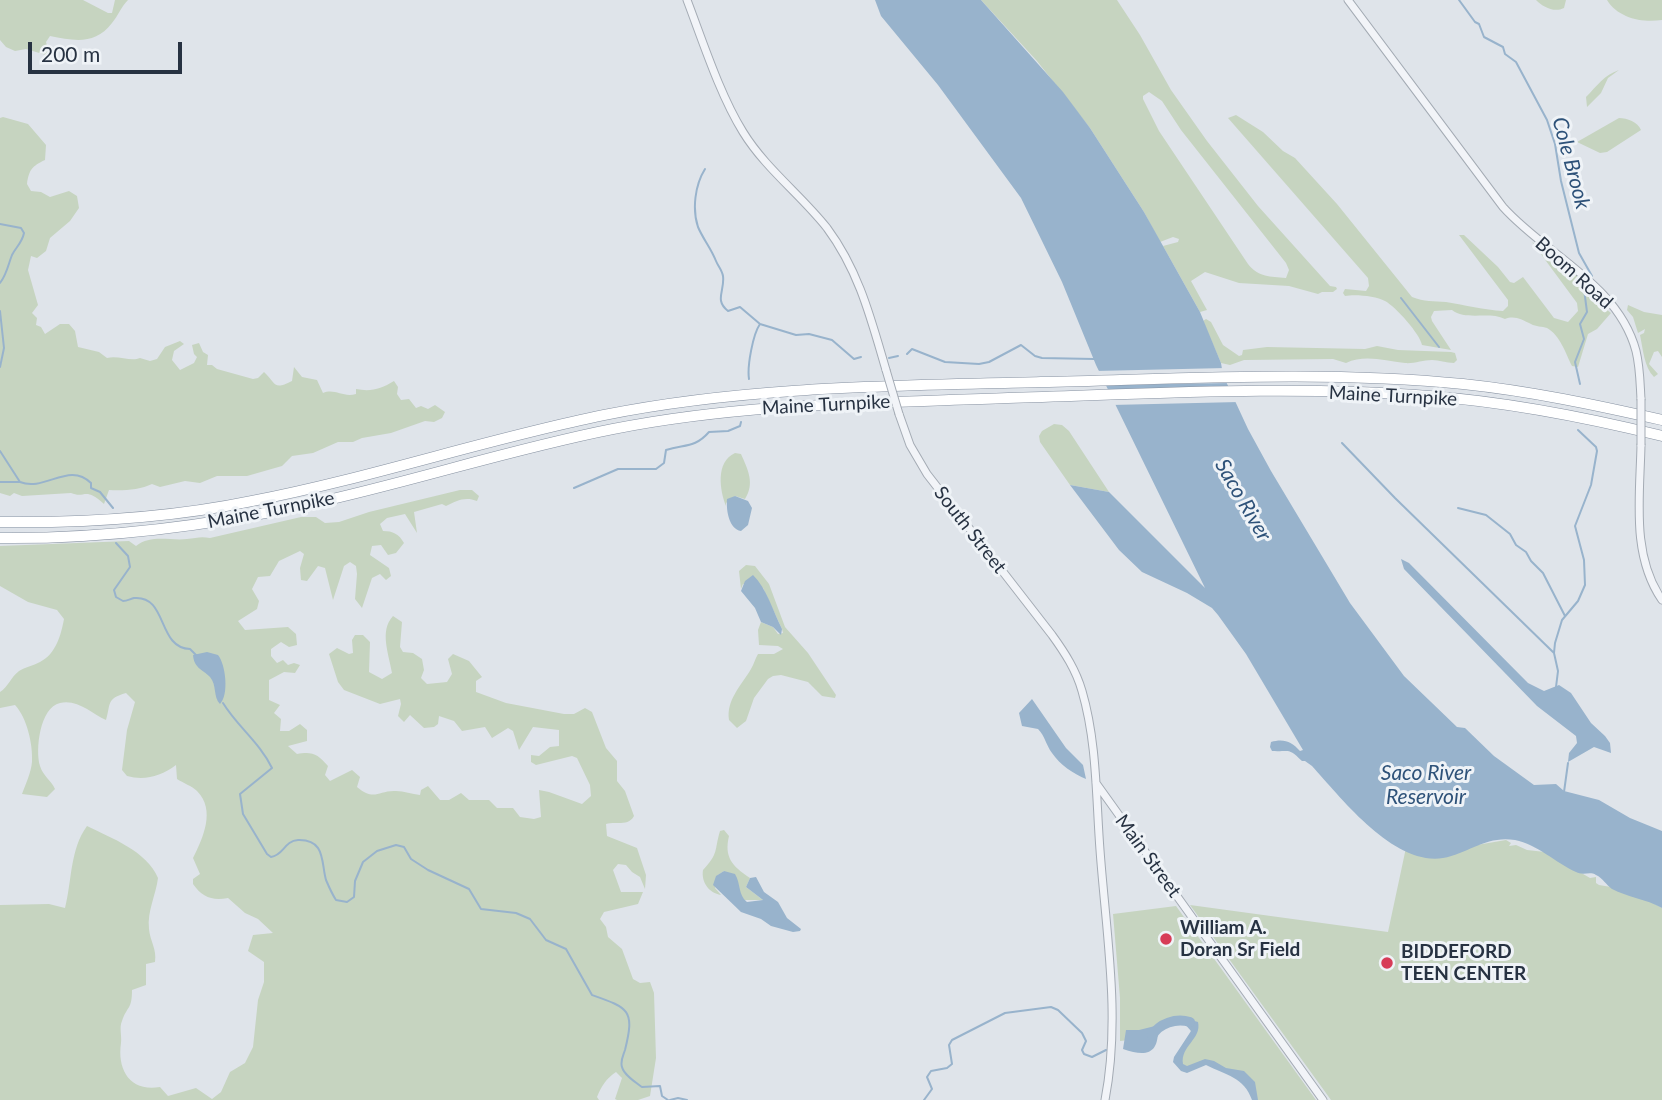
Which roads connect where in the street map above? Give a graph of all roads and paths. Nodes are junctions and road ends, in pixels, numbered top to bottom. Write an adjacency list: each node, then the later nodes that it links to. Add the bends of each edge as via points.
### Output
1 (687, 0): 8 (street, South Street, bridge, via 742,131 827,229 849,262 910,445 927,474 1070,662 1087,710)
2 (1348, 0): 7 (street, Boom Road, bridge, via 1503,207 1589,281 1627,328 1636,351 1641,399 1641,551 1647,574)
3 (1662, 419): 5 (highway, Maine Turnpike, via 1570,399 1380,378 844,387 720,396 603,415 250,502 145,516)
4 (1662, 436): 6 (highway, Maine Turnpike, via 1591,418 1482,401 1341,392 819,404 730,411 612,429 256,515 138,532)
5 (0, 522)
6 (0, 538)
7 (1662, 600)
8 (1096, 783): 9 (street, South Street, via 1112,1010); 10 (street, Main Street)
9 (1105, 1100)
10 (1323, 1100)

